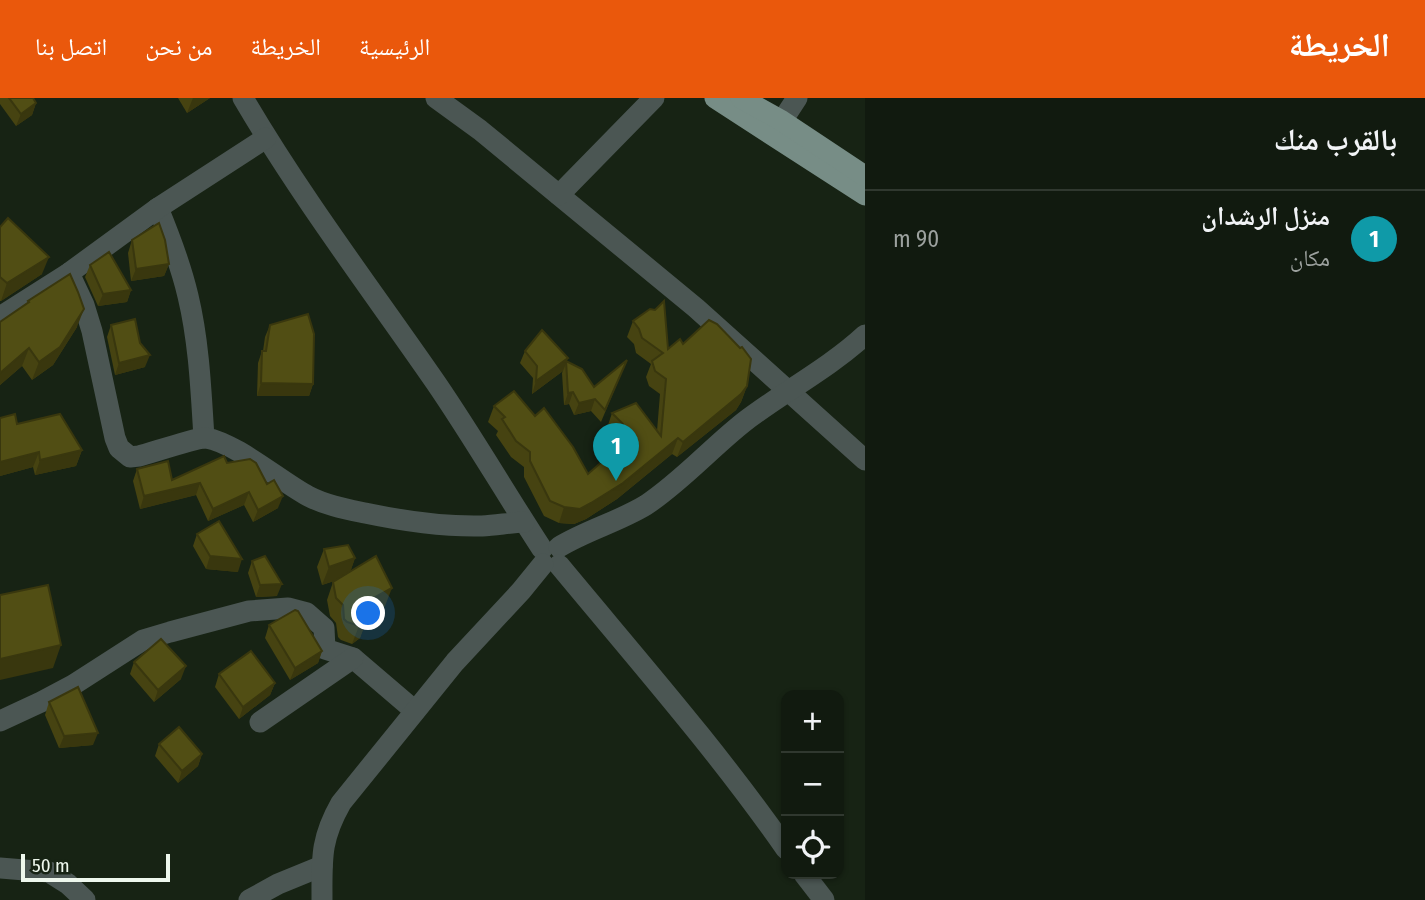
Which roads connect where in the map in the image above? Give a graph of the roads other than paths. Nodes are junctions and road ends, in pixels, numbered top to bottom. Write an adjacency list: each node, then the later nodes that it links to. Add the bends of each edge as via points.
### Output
1 (243, 98): 8 (street)
2 (436, 98): 10 (street)
3 (654, 98): 10 (street)
4 (715, 98): 11 (main road)
5 (741, 98): 7 (main road)
6 (797, 98): 7 (street)
7 (782, 121): 9 (main road)
8 (266, 138): 12 (street); 19 (street, via 438,385)
9 (865, 176)
10 (559, 195): 16 (street, via 696,307)
11 (865, 195)
12 (159, 208): 13 (street); 17 (street, via 189,299)
13 (69, 273): 14 (street); 17 (street, via 92,331 119,448 130,457 139,456)
14 (0, 317)
15 (865, 335): 16 (street)
16 (789, 392): 18 (street); 20 (street, via 745,422 644,506 572,539)
17 (204, 438): 19 (street, via 226,445 312,498 355,511 444,525)
18 (865, 460)
19 (524, 522): 20 (street)
20 (551, 556): 22 (street); 25 (street)
21 (353, 658): 22 (street); 23 (street, via 325,649 324,628 307,613 288,608 249,611 142,640 73,685); 24 (street)
22 (415, 711): 26 (street, via 341,803 326,835)
23 (0, 721)
24 (260, 722)
25 (781, 842)
26 (322, 866): 30 (street); 31 (street)
27 (0, 868): 29 (street, via 49,872)
28 (808, 879): 32 (street)
29 (85, 900)
30 (249, 900)
31 (322, 900)
32 (824, 900)

